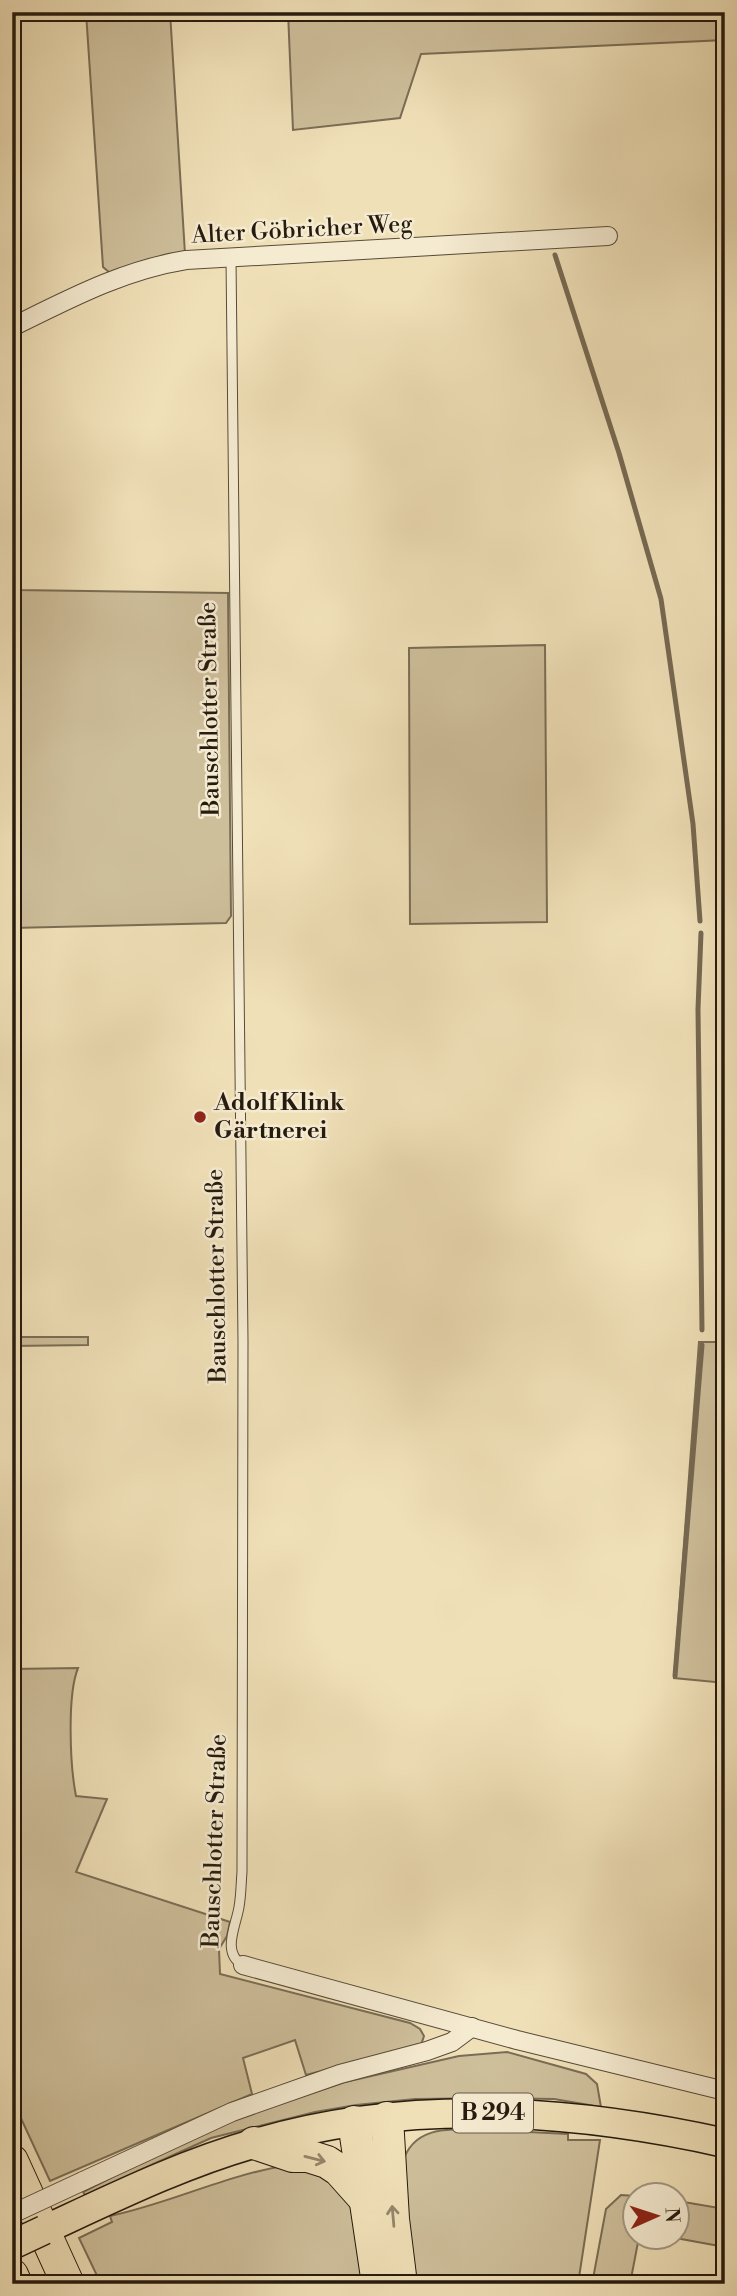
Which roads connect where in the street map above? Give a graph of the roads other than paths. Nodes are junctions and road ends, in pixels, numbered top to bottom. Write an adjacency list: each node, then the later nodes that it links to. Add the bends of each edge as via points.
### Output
1 (608, 236): 2 (street, Alter Göbricher Weg)
2 (231, 259): 3 (street, Alter Göbricher Weg, via 186,260 135,270); 4 (lane, Bauschlotter Straße, via 243,1341 242,1872 231,1947)
3 (12, 327)
4 (243, 1965): 5 (street, Bauschlotter Straße)
5 (472, 2028): 6 (street, Bauschlotter Straße); 13 (street, bridge, via 427,2051 340,2074 232,2112)
6 (725, 2091)
7 (387, 2118): 8 (main road, B 294); 10 (main road, B 294, via 527,2114 599,2120); 19 (highway, one-way to 7)
8 (354, 2122): 9 (main road, B 294); 12 (highway)
9 (254, 2143): 12 (highway, one-way to 12, via 327,2162); 14 (main road, B 294, bridge, via 182,2168)
10 (725, 2143)
11 (12, 2161): 17 (highway)
12 (364, 2198): 18 (highway)
13 (12, 2214)
14 (12, 2245)
15 (12, 2275): 16 (highway)
16 (16, 2284)
17 (68, 2284)
18 (378, 2284)
19 (401, 2284)

